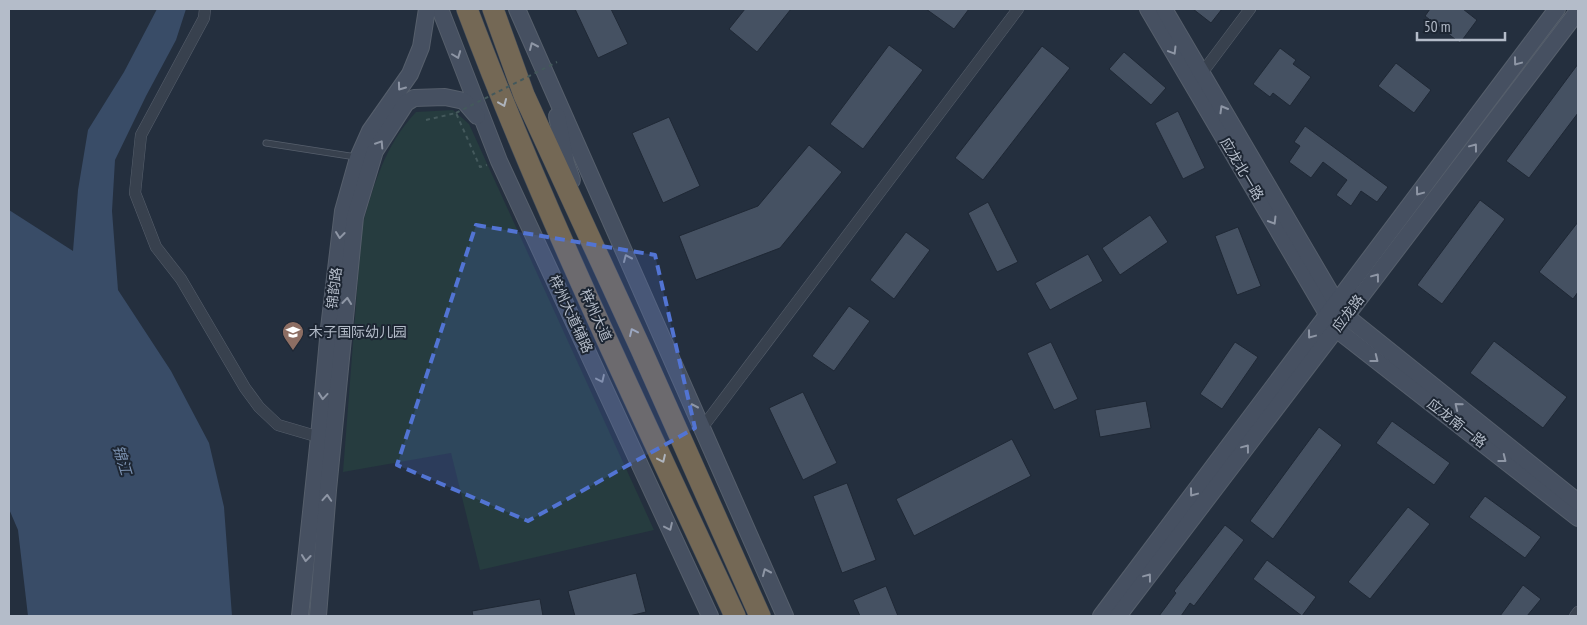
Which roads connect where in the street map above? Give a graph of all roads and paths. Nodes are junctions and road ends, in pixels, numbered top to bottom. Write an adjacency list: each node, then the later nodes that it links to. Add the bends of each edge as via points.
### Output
1 (205, 9): 28 (street, via 204,18 141,135 135,193 156,247 181,279 259,407 278,425)
2 (427, 9): 20 (street, 锦韵路, one-way to 20, via 421,47 410,74 370,131)
3 (440, 9): 18 (street, 梓州大道辅路, one-way to 18)
4 (467, 9): 26 (highway, 梓州大道, one-way to 26, via 500,98 551,217)
5 (493, 9): 23 (highway, 梓州大道, via 524,95)
6 (517, 9): 15 (street, one-way to 6)
7 (1018, 9): 27 (street)
8 (1148, 9): 24 (street, 应龙北一路, one-way to 24)
9 (1164, 9): 14 (street, 应龙北一路)
10 (1250, 9): 14 (street)
11 (1557, 9): 24 (street, 应龙路, one-way to 24)
12 (1578, 11): 25 (street, 应龙路, one-way to 12)
13 (557, 62): 16 (path, bridge)
14 (1202, 73): 24 (street, 应龙北一路, one-way to 14)
15 (551, 85): 23 (street, via 566,163); 27 (street, one-way to 15)
16 (456, 113): 17 (path); 21 (path)
17 (426, 120)
18 (484, 125): 22 (street, 梓州大道辅路); 33 (street, 锦韵路, one-way to 18, via 355,217 375,151 406,103 414,98 445,97 464,101)
19 (266, 143): 20 (lane)
20 (358, 158): 28 (street, 锦韵路, one-way to 28, via 343,211)
21 (480, 167)
22 (506, 176): 26 (street); 34 (street, 梓州大道辅路, one-way to 34)
23 (592, 244): 36 (highway, 梓州大道, one-way to 23)
24 (1332, 308): 25 (street, 应龙北一路); 38 (street, 应龙路, one-way to 38)
25 (1341, 322): 29 (street, 应龙南一路, one-way to 25); 30 (street, 应龙南一路, one-way to 30); 39 (street, 应龙路, one-way to 25)
26 (647, 426): 35 (highway, 梓州大道, one-way to 35)
27 (702, 428): 37 (street, one-way to 27)
28 (319, 437): 32 (street, 锦韵路, one-way to 32)
29 (1578, 502)
30 (1578, 518)
31 (1578, 612): 40 (street)
32 (300, 616)
33 (318, 616)
34 (710, 616)
35 (735, 616)
36 (760, 616)
37 (786, 616)
38 (1100, 616)
39 (1118, 616)
40 (1575, 616)

